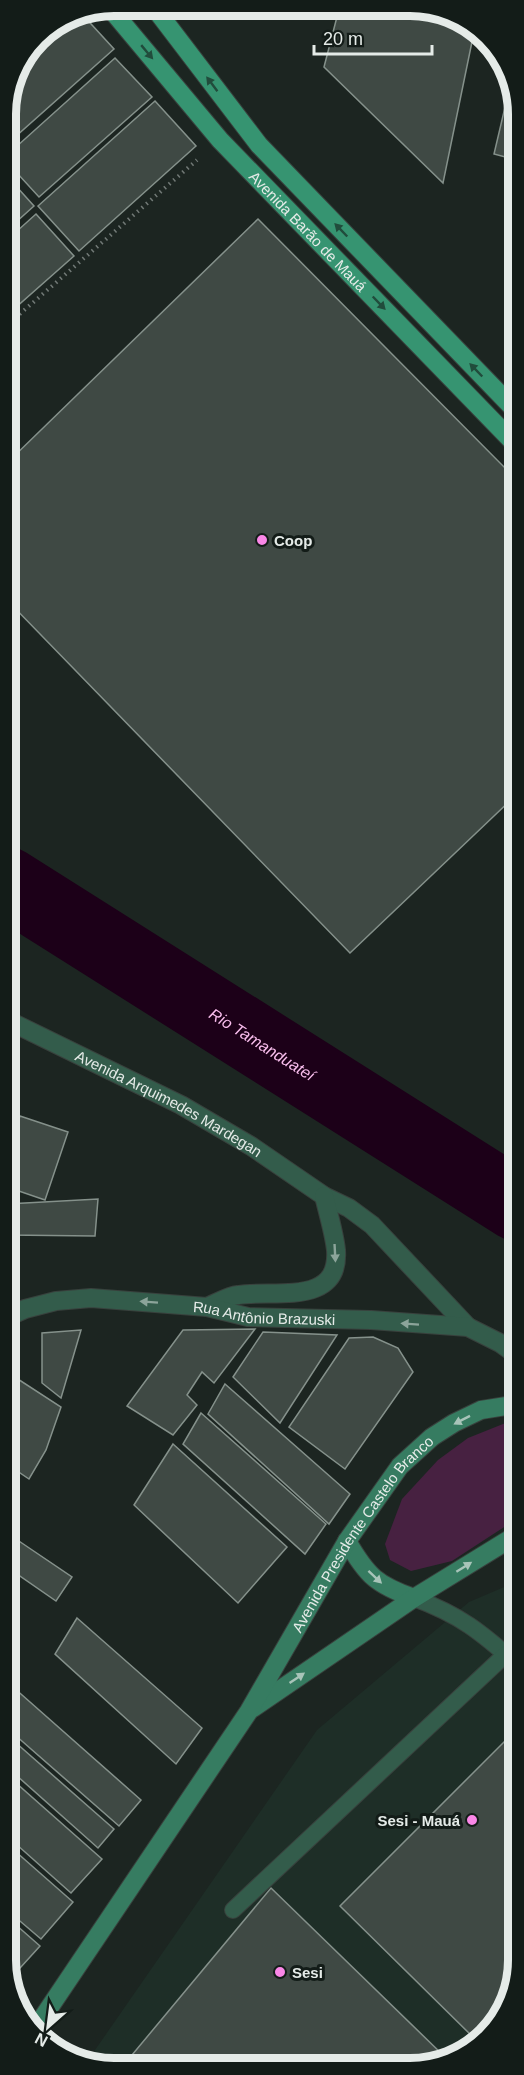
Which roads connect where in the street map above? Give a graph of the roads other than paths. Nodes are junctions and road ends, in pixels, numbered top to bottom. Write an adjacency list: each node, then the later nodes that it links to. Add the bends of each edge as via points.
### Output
1 (117, 16): 4 (main road, Avenida Barão de Mauá, one-way to 4, via 220,140)
2 (161, 16): 3 (main road, Avenida Barão de Mauá, one-way to 2, via 259,145)
3 (508, 403)
4 (508, 437)
5 (17, 1025): 6 (street, Avenida Arquimedes Mardegan, via 181,1105)
6 (324, 1196): 7 (street, one-way to 7, via 336,1249 334,1271 329,1279 319,1288 303,1292 235,1295); 9 (street, Avenida Arquimedes Mardegan, via 372,1225)
7 (207, 1306): 8 (street, Rua Antônio Brazuski, one-way to 8, via 91,1298 57,1301); 9 (street, Rua Antônio Brazuski, one-way to 7, via 248,1317)
8 (16, 1313)
9 (468, 1327): 10 (street, Rua Antônio Brazuski)
10 (507, 1348)
11 (507, 1406): 12 (main road, Avenida Presidente Castelo Branco, one-way to 12, via 481,1410 432,1437 400,1466)
12 (347, 1541): 14 (main road, one-way to 14, via 373,1577); 17 (main road, Avenida Presidente Castelo Branco)
13 (507, 1541): 14 (main road, Avenida Presidente Castelo Branco, one-way to 13)
14 (414, 1598): 15 (lane, via 467,1622); 17 (main road, Avenida Presidente Castelo Branco, one-way to 14)
15 (507, 1655)
16 (507, 1663): 18 (lane)
17 (249, 1711): 19 (main road, Avenida Presidente Castelo Branco)
18 (233, 1910)
19 (39, 2023)

